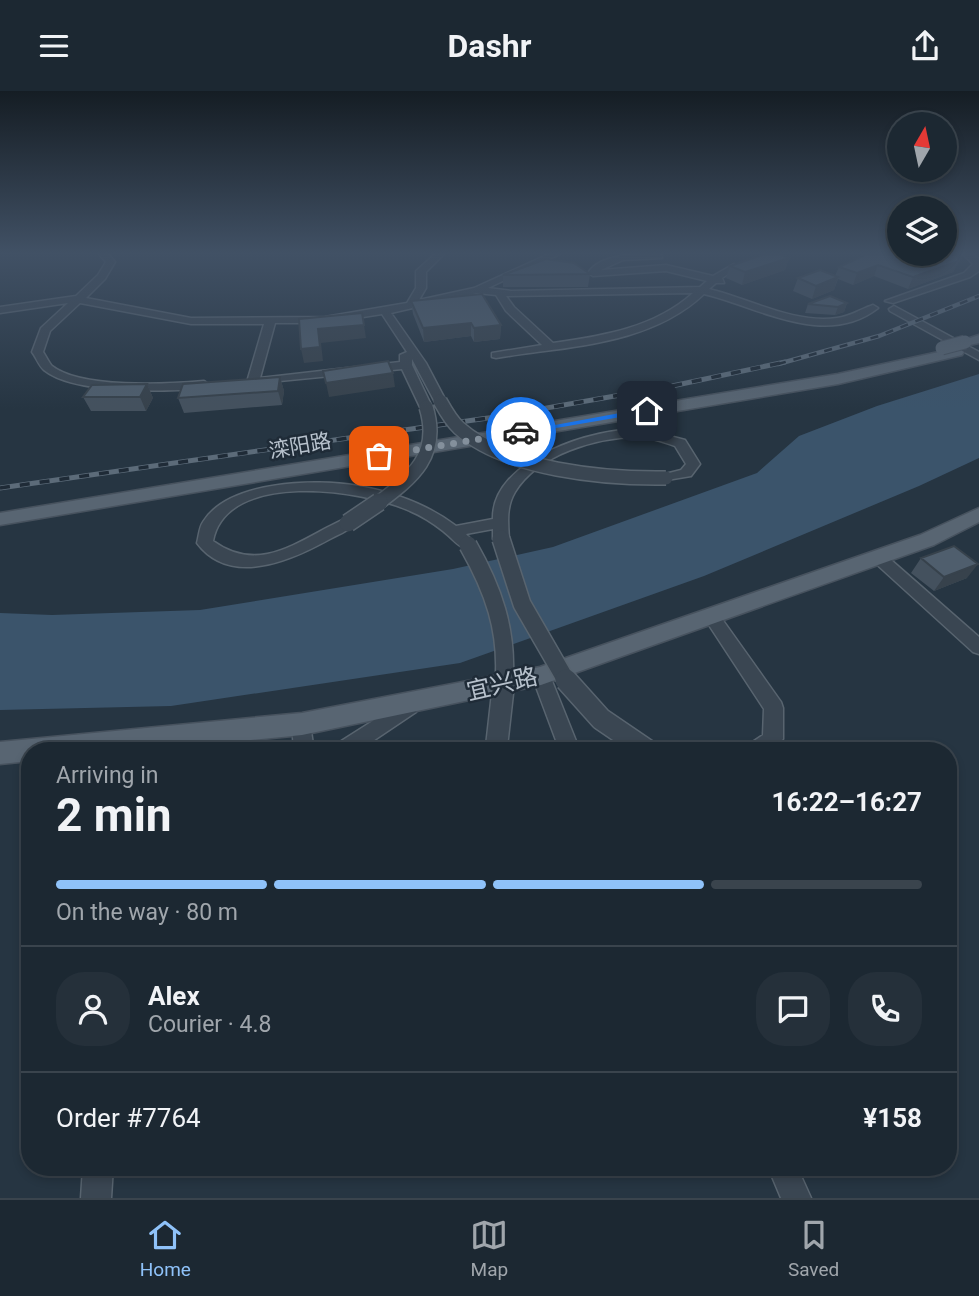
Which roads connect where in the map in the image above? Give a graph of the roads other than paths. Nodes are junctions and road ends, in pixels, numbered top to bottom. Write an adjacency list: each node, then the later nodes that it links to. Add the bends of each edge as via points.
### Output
1 (30, 306): 11 (street)
2 (69, 306): 22 (street, via 37,343 39,359 53,373 103,386)
3 (111, 306): 14 (street, via 191,321)
4 (408, 306): 12 (street)
5 (508, 306): 16 (street)
6 (659, 306): 13 (street)
7 (683, 306): 13 (street)
8 (753, 306): 9 (street, via 808,322 842,321)
9 (871, 306)
10 (893, 306): 17 (street)
11 (0, 310)
12 (385, 311): 14 (street); 15 (street)
13 (674, 313): 16 (street, via 632,329)
14 (270, 322): 20 (street)
15 (405, 345): 19 (street); 23 (street, via 420,363)
16 (549, 345): 18 (street)
17 (968, 347): 24 (main road, 滦阳路, via 838,379); 27 (main road, 滦阳路)
18 (496, 355)
19 (406, 365): 20 (street); 23 (street)
20 (253, 382): 21 (street)
21 (240, 383)
22 (214, 384)
23 (433, 404): 25 (street, bridge, via 461,430 505,452 599,476 666,478 686,473 693,464 680,443 640,433); 26 (street, bridge, via 433,430 426,455 402,485 348,523 284,557 244,563 219,557 205,543 204,529 214,516)
24 (565, 424): 25 (street); 26 (main road, 滦阳路)
25 (579, 443): 31 (street, via 525,470 510,488)
26 (274, 482): 28 (main road, 滦阳路); 30 (street, via 368,493 408,504)
27 (0, 512)
28 (0, 519)
29 (976, 519): 32 (main road, 宜兴路)
30 (455, 531): 31 (street); 41 (street, bridge, via 490,580 502,619 507,667)
31 (499, 531): 43 (street, bridge, via 505,565 555,662 586,706)
32 (878, 557): 33 (main road, 宜兴路); 34 (street)
33 (711, 617): 35 (main road, 宜兴路); 44 (street, via 774,708 773,739)
34 (979, 647)
35 (541, 676): 36 (main road, 宜兴路); 42 (street)
36 (413, 703): 37 (main road, 宜兴路); 40 (street)
37 (302, 725): 38 (main road, 宜兴路); 39 (street)
38 (200, 742)
39 (303, 742)
40 (354, 742)
41 (497, 742)
42 (567, 742)
43 (632, 742)
44 (768, 742)
45 (21, 752): 46 (main road, 宜兴路)
46 (0, 753)
47 (97, 1176): 49 (street)
48 (786, 1176): 50 (street)
49 (96, 1198)
50 (796, 1198)

